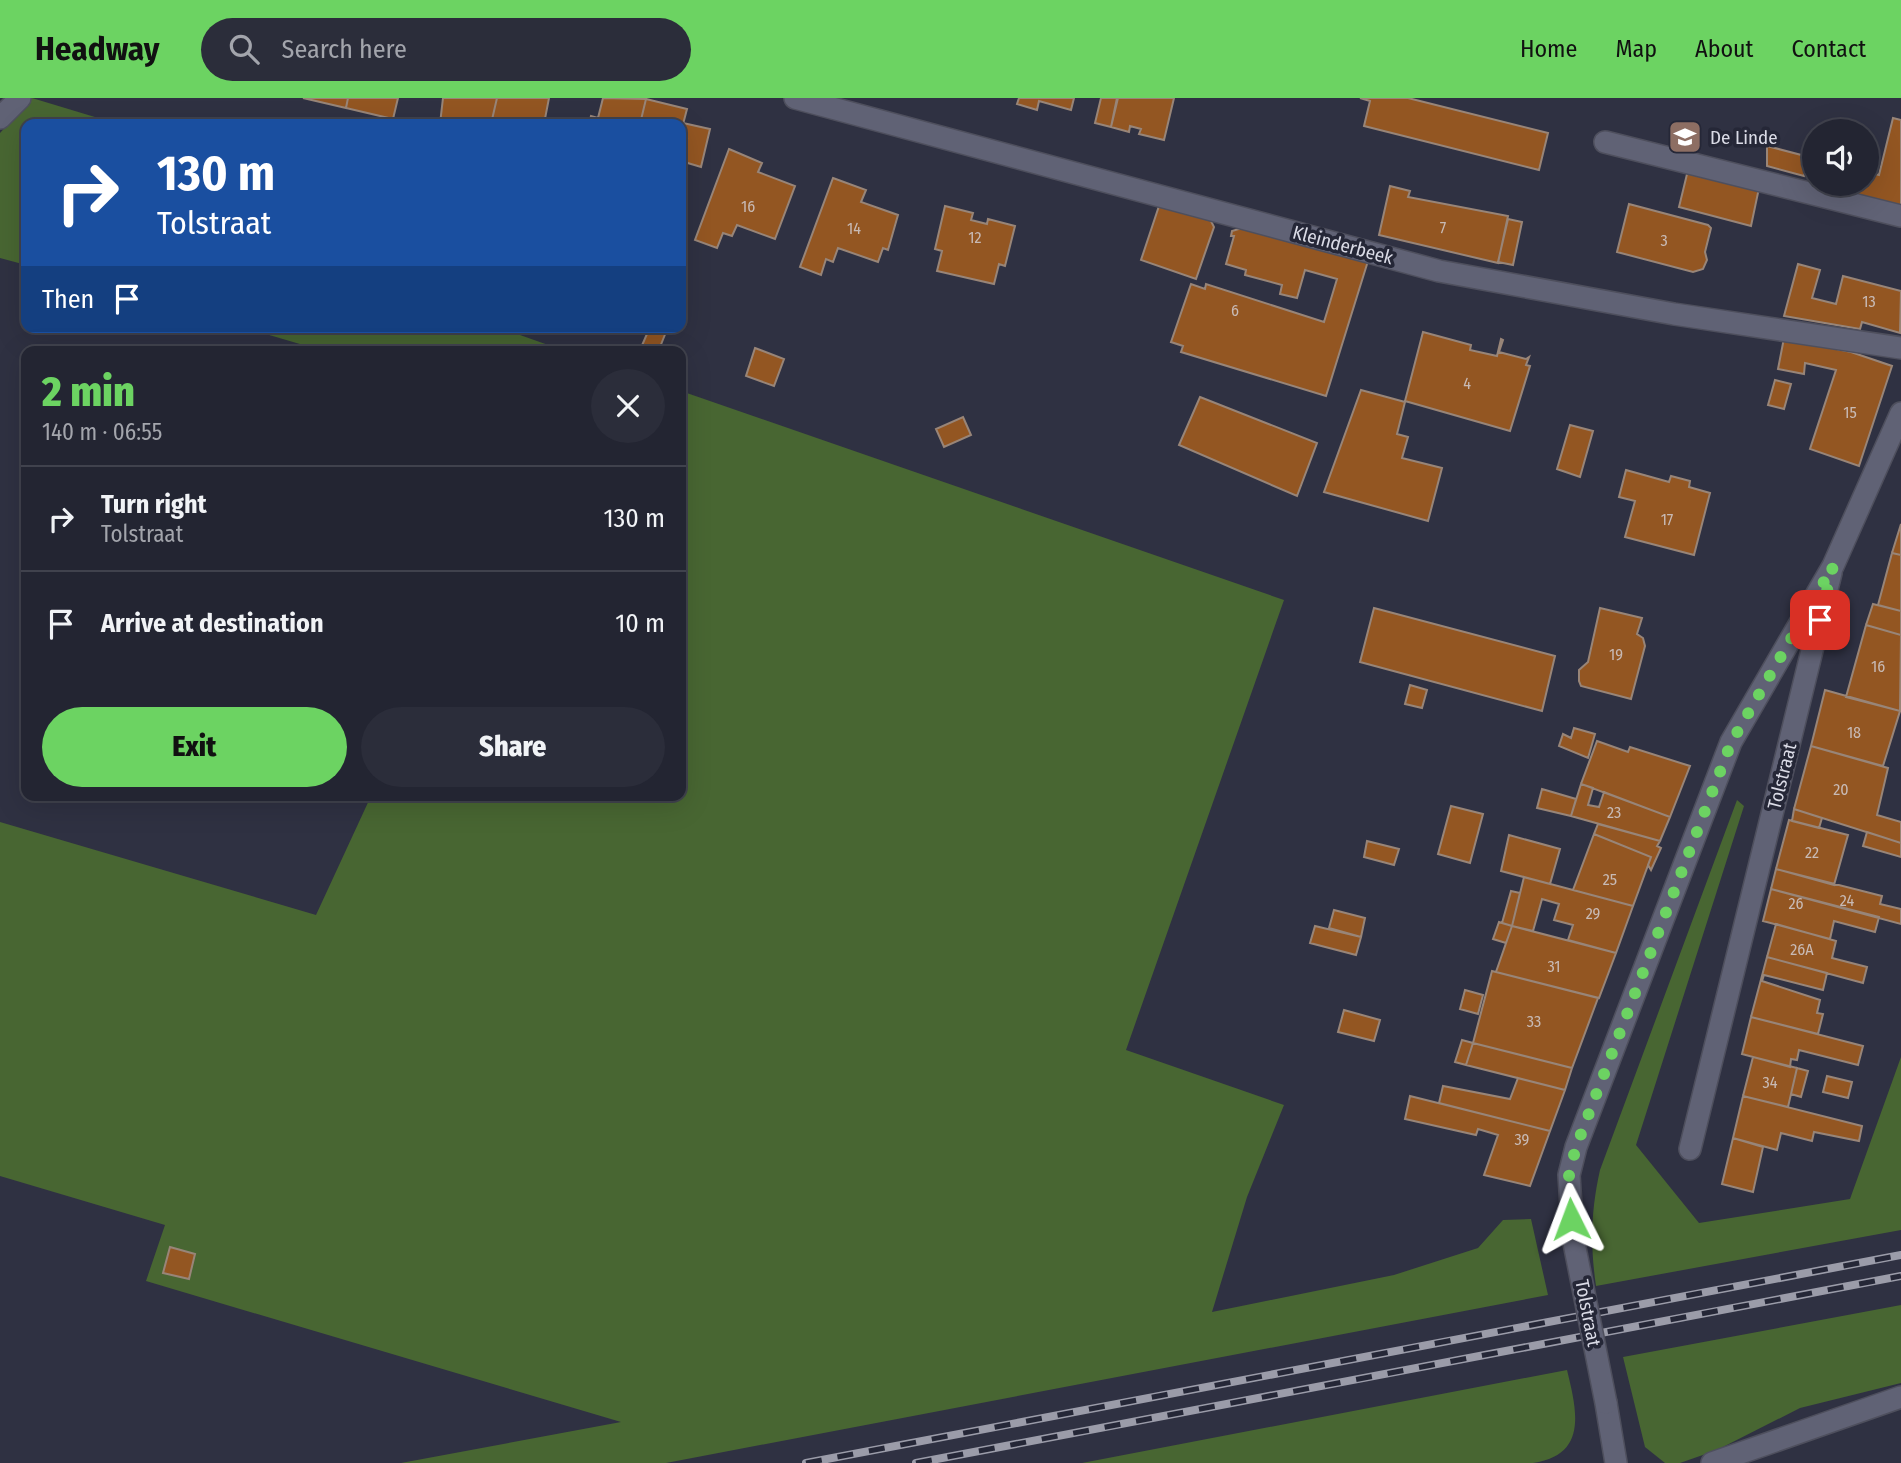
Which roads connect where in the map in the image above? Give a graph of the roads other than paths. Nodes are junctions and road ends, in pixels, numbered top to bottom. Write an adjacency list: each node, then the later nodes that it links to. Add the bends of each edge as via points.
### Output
1 (20, 98): 3 (street)
2 (795, 98): 6 (street, Kleinderbeek, via 1439,271 1674,314)
3 (0, 118)
4 (1605, 142): 5 (street)
5 (1901, 216)
6 (1901, 348)
7 (1901, 413): 8 (street, Tolstraat)
8 (1833, 566): 9 (street, Tolstraat); 11 (street, Tolstraat, bridge, via 1731,743 1569,1175 1573,1238)
9 (1690, 1149)
10 (1901, 1398): 12 (street)
11 (1616, 1463)
12 (1712, 1463)

